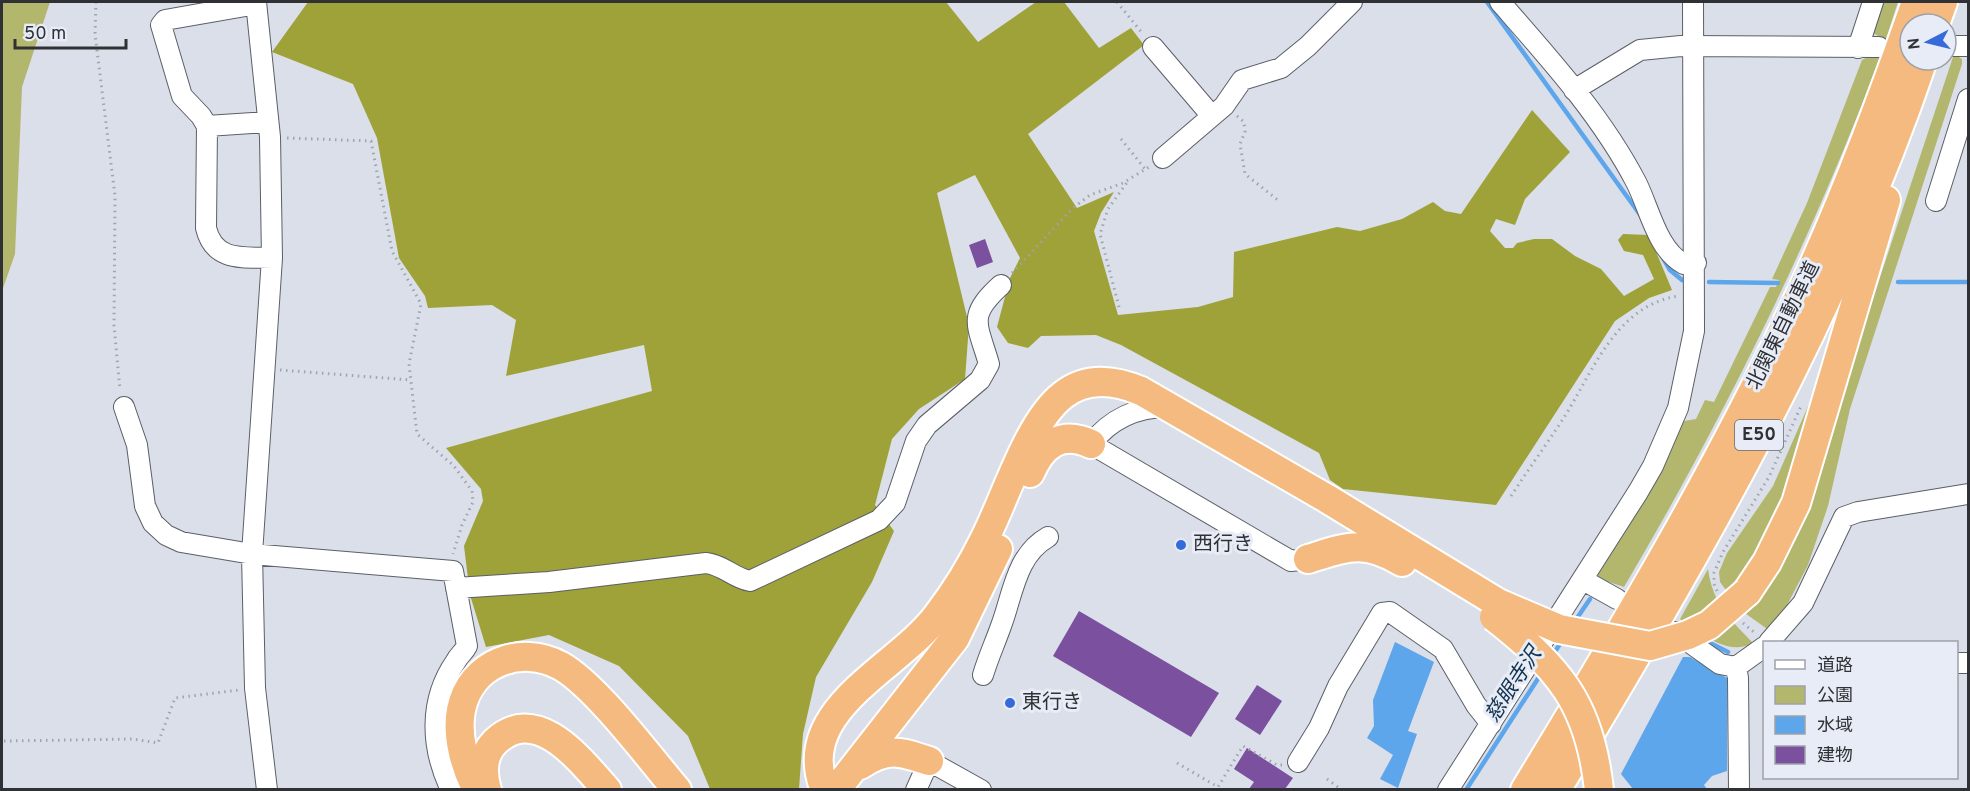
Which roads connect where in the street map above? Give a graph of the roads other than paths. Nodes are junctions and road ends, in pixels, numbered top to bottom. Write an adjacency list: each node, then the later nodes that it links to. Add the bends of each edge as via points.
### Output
1 (1352, 2): 15 (street, via 1281,68 1242,80)
2 (1500, 2): 13 (street)
3 (1693, 2): 7 (street)
4 (1873, 2): 10 (street)
5 (1916, 2): 33 (highway, 北関東自動車道 / E50, via 1855,168 1800,293 1717,459)
6 (256, 3): 16 (street, via 165,20 161,26 182,96); 17 (street)
7 (1694, 46): 10 (street); 13 (street, via 1640,50); 21 (street)
8 (1153, 47): 15 (street)
9 (1879, 47): 10 (street)
10 (1858, 48)
11 (1919, 72): 53 (highway, 北関東自動車道 / E50, via 1858,228 1771,413 1666,604)
12 (1921, 72): 32 (highway, bridge, via 1796,503 1741,605 1689,635 1650,646 1559,629)
13 (1574, 90): 21 (street, via 1631,174 1668,251 1684,264)
14 (1968, 99): 19 (street)
15 (1217, 110): 18 (street)
16 (207, 126): 17 (street); 20 (street, via 208,239 220,253)
17 (269, 130): 20 (street)
18 (1163, 158)
19 (1936, 201)
20 (272, 258): 28 (street)
21 (1696, 263): 31 (street, via 1695,332 1687,376 1669,430 1653,466)
22 (1001, 285): 30 (street, via 982,303 977,314 989,364 980,380 927,425 916,441 895,503 879,520 750,581 739,579 718,564 706,563 549,582)
23 (124, 407): 28 (street, via 137,446 145,506 153,523 181,542)
24 (1168, 407): 25 (street, via 1135,411 1102,430); 32 (highway, via 1326,498); 41 (highway, via 1141,391 1108,381 1079,386 1053,404 1038,425 985,539 953,595 919,637 839,707 822,735 818,751)
25 (1091, 444): 29 (street, via 1291,561); 41 (highway, via 1069,437 1046,445 955,638)
26 (1968, 494): 35 (street, via 1844,517 1803,603)
27 (1048, 537): 37 (street, via 1034,544 1023,562)
28 (252, 554): 30 (street); 43 (street, via 255,688)
29 (1308, 559): 32 (highway, via 1344,548 1375,548)
30 (454, 579): 44 (street, via 467,646 455,661 437,702 435,727 440,766)
31 (1583, 579): 33 (street); 38 (street)
32 (1496, 610): 54 (highway, bridge, via 1553,667 1567,689 1591,745)
33 (1620, 612): 51 (highway); 52 (highway, 北関東自動車道 / E50)
34 (1673, 631): 36 (street, via 1720,664)
35 (1769, 641)
36 (1758, 653): 55 (street, via 1738,678)
37 (983, 675)
38 (1491, 724): 40 (street, via 1443,649 1390,612 1382,613); 50 (street)
39 (929, 761): 41 (highway, via 889,751); 48 (street); 49 (street)
40 (1298, 762)
41 (833, 779)
42 (667, 783): 45 (highway, via 576,678 550,661 521,656 482,671 465,694 461,742)
43 (267, 789)
44 (451, 789)
45 (477, 789)
46 (487, 789): 47 (highway, via 484,768 491,746 508,733 533,729 571,750)
47 (607, 789)
48 (916, 789)
49 (981, 789)
50 (1448, 789)
51 (1504, 789)
52 (1525, 789)
53 (1556, 789)
54 (1599, 789)
55 (1733, 789)

